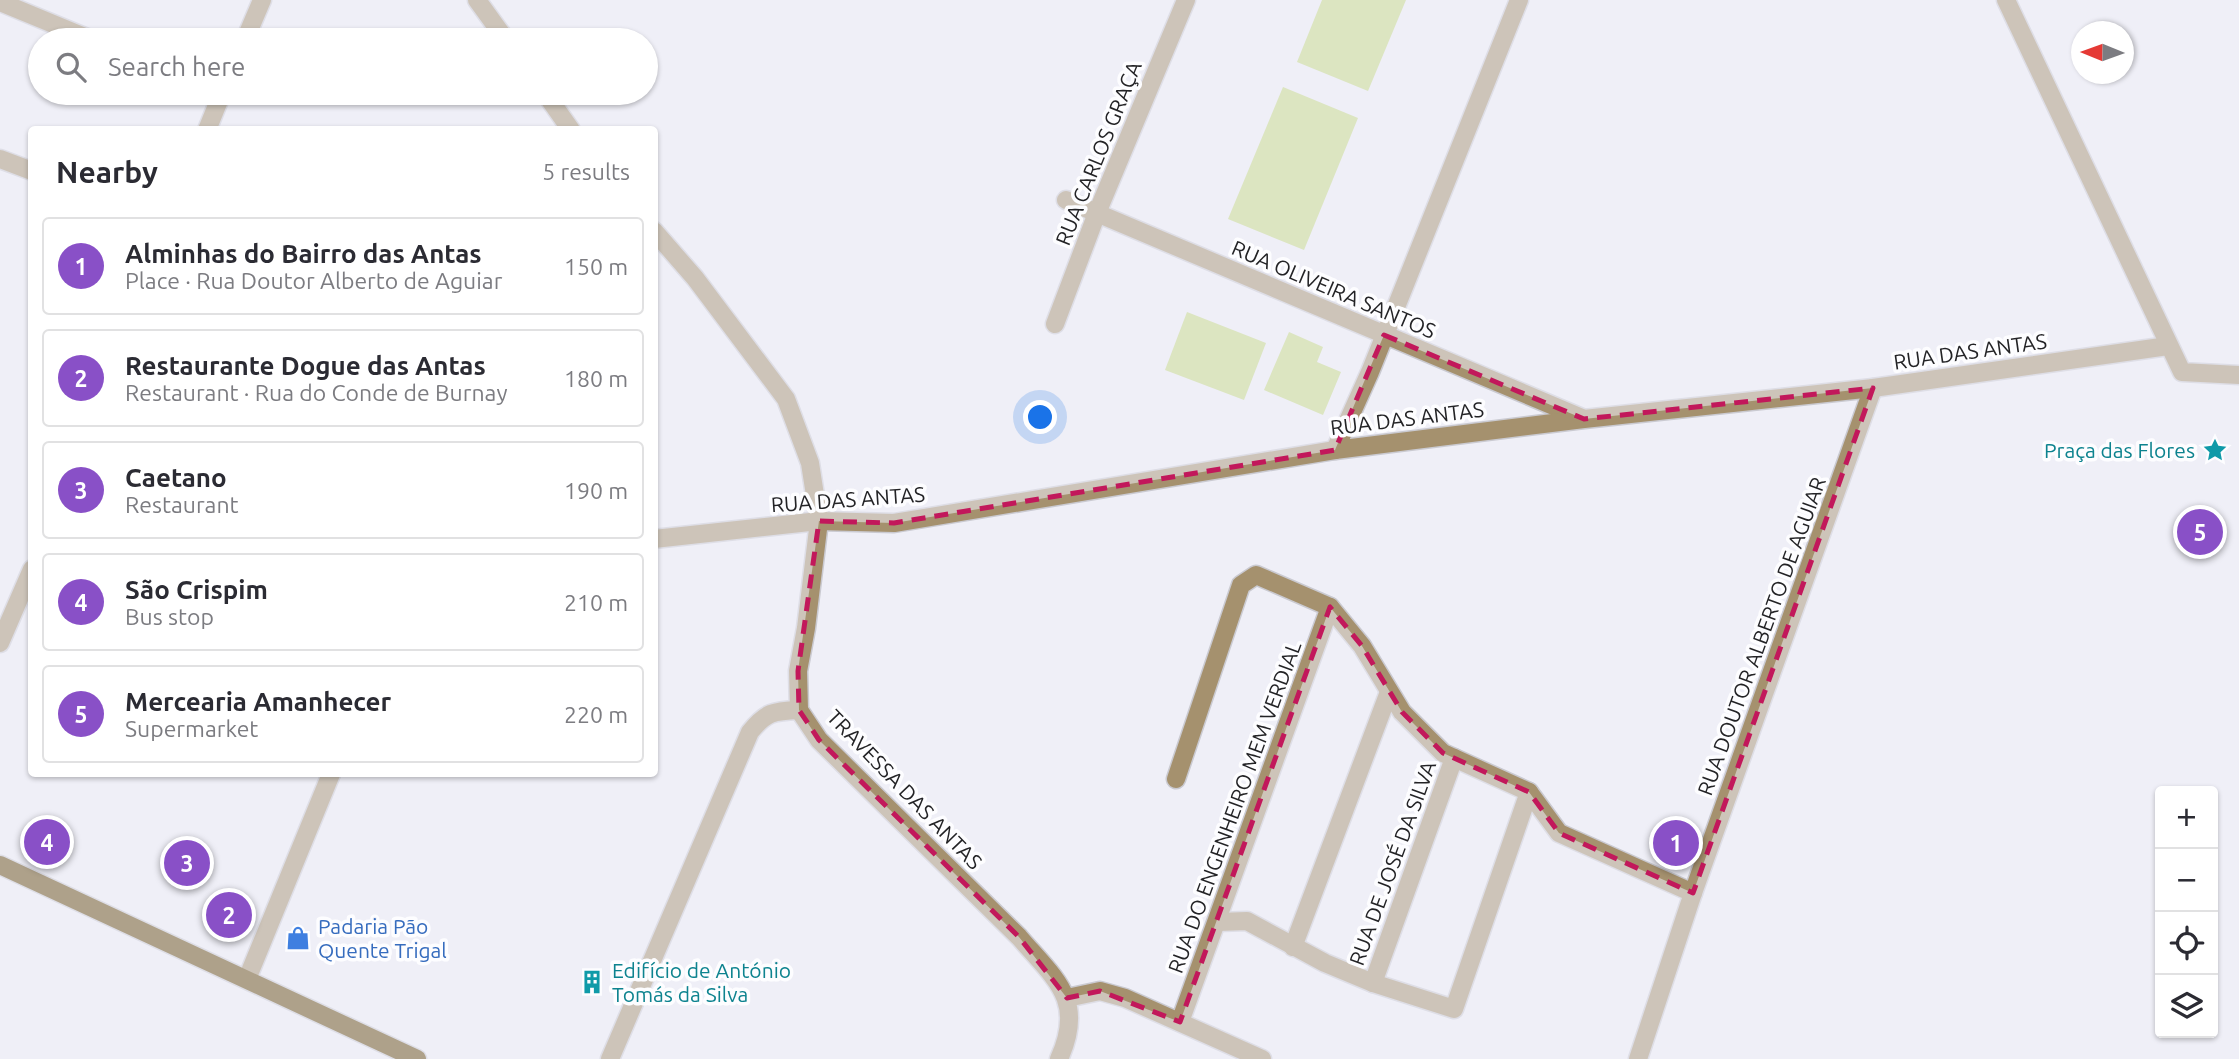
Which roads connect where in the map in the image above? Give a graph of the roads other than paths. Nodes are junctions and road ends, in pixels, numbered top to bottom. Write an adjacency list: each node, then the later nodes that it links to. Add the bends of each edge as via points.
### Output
1 (262, 0): 8 (street)
2 (477, 0): 9 (street)
3 (1186, 0): 17 (street, RUA CARLOS GRAÇA)
4 (1519, 0): 20 (street)
5 (2006, 0): 21 (street)
6 (0, 2): 7 (street)
7 (63, 28)
8 (250, 28)
9 (497, 28)
10 (216, 105): 12 (street)
11 (553, 105): 13 (street)
12 (209, 126)
13 (568, 126)
14 (0, 159): 15 (street)
15 (28, 170)
16 (1066, 200): 17 (street, RUA OLIVEIRA SANTOS)
17 (1097, 213): 19 (street, RUA CARLOS GRAÇA); 20 (street, RUA OLIVEIRA SANTOS)
18 (658, 236): 26 (street, TRAVESSA DAS ANTAS, via 786,399 810,463)
19 (1055, 324)
20 (1384, 335): 24 (street, RUA OLIVEIRA SANTOS); 25 (street)
21 (2168, 346): 22 (street, via 2182,372); 23 (street, RUA DAS ANTAS)
22 (2239, 375)
23 (1873, 388): 24 (street, RUA DAS ANTAS); 40 (street, RUA DOUTOR ALBERTO DE AGUIAR)
24 (1584, 419): 25 (street, RUA DAS ANTAS)
25 (1335, 450): 26 (street, RUA DAS ANTAS, via 894,523)
26 (819, 521): 27 (street, RUA DAS ANTAS); 34 (street, TRAVESSA DAS ANTAS, via 797,671)
27 (658, 539)
28 (28, 577): 31 (street)
29 (1330, 607): 33 (street, via 1362,646); 37 (street, via 1256,575 1241,585); 41 (street, RUA DO ENGENHEIRO MEM VERDIAL)
30 (28, 617): 31 (street)
31 (6, 620): 32 (street)
32 (0, 643)
33 (1390, 692): 35 (street, via 1402,712 1443,753); 42 (street)
34 (799, 710): 45 (street, TRAVESSA DAS ANTAS, via 819,740 1019,937); 48 (street, via 775,710 750,732)
35 (1454, 758): 38 (street); 44 (street, RUA DE JOSÉ DA SILVA)
36 (330, 777): 43 (street)
37 (1176, 779)
38 (1529, 792): 40 (street, via 1559,833); 44 (street, via 1454,1009)
39 (0, 865): 43 (main road)
40 (1693, 893): 51 (street, RUA DOUTOR ALBERTO DE AGUIAR)
41 (1218, 922): 42 (street, via 1247,921); 46 (street, RUA DO ENGENHEIRO MEM VERDIAL)
42 (1293, 947): 44 (street)
43 (247, 979): 47 (main road)
44 (1373, 983)
45 (1067, 998): 46 (street, via 1100,991); 49 (street, via 1070,1021)
46 (1180, 1022): 50 (street)
47 (417, 1059)
48 (610, 1059)
49 (1059, 1059)
50 (1262, 1059)
51 (1638, 1059)

